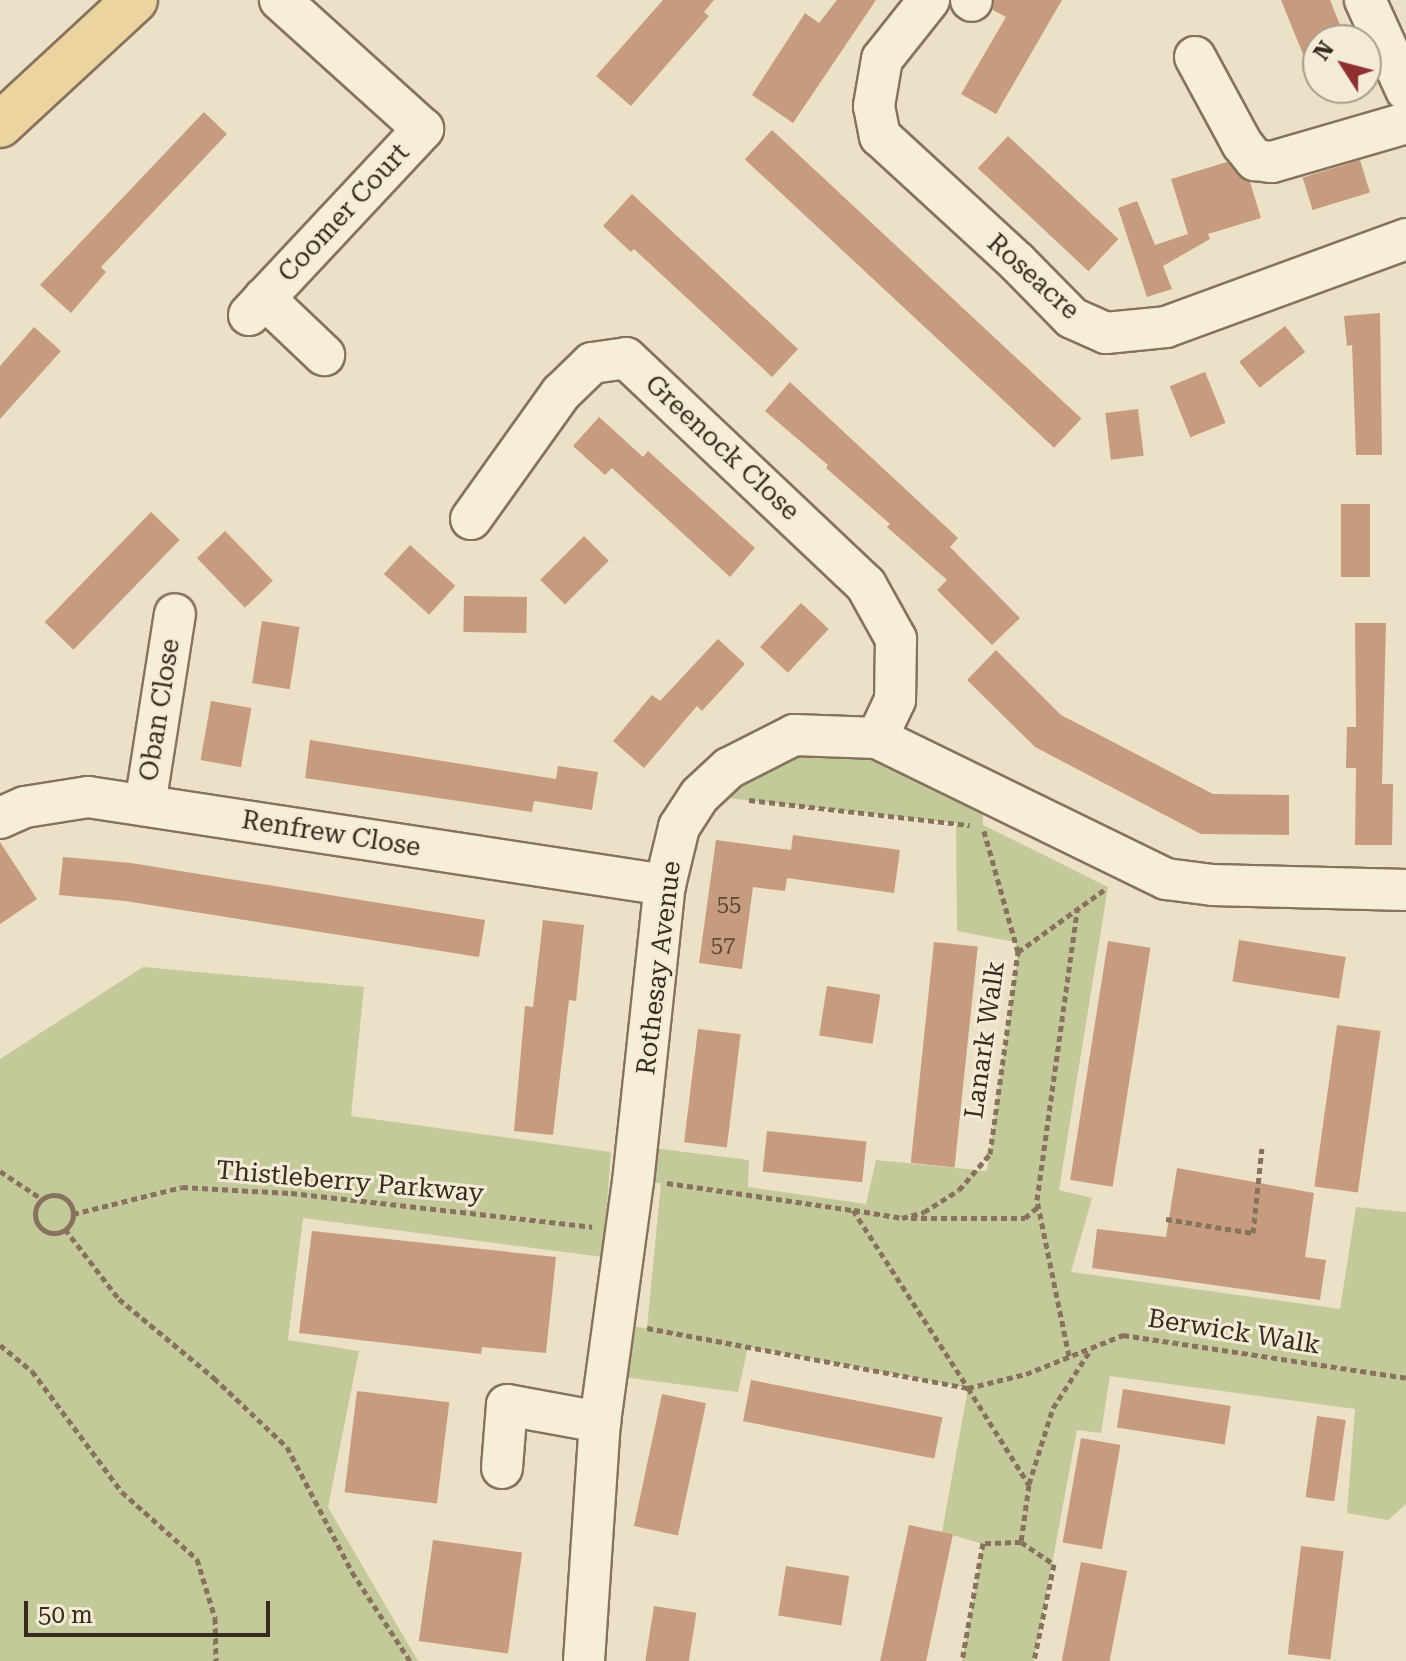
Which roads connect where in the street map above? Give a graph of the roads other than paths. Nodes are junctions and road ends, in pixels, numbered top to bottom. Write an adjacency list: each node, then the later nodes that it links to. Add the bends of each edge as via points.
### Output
1 (280, 0): 10 (street, Coomer Court, via 423,129 256,306)
2 (929, 0): 9 (street, Roseacre, via 882,59 874,106 880,136 1072,318 1106,333 1166,327)
3 (1365, 0): 6 (street)
4 (125, 3): 8 (main road)
5 (1195, 57): 7 (street, via 1255,160 1272,162)
6 (1406, 90)
7 (1406, 123)
8 (0, 125)
9 (1406, 239)
10 (324, 355)
11 (471, 519): 13 (street, Greenock Close, via 561,393 592,363 626,358 866,585 896,639 895,700)
12 (175, 614): 14 (street, Oban Close)
13 (877, 738): 16 (street, Rothesay Avenue, via 794,735 729,768 700,795 679,827); 17 (street, Rothesay Avenue, via 1166,879)
14 (145, 805): 15 (street, Renfrew Close, via 88,797 25,807); 16 (street, Renfrew Close)
15 (0, 818)
16 (665, 885): 18 (street, Rothesay Avenue)
17 (1406, 890)
18 (600, 1422): 19 (street, via 507,1405); 20 (street, Rothesay Avenue)
19 (502, 1468)
20 (584, 1661)

